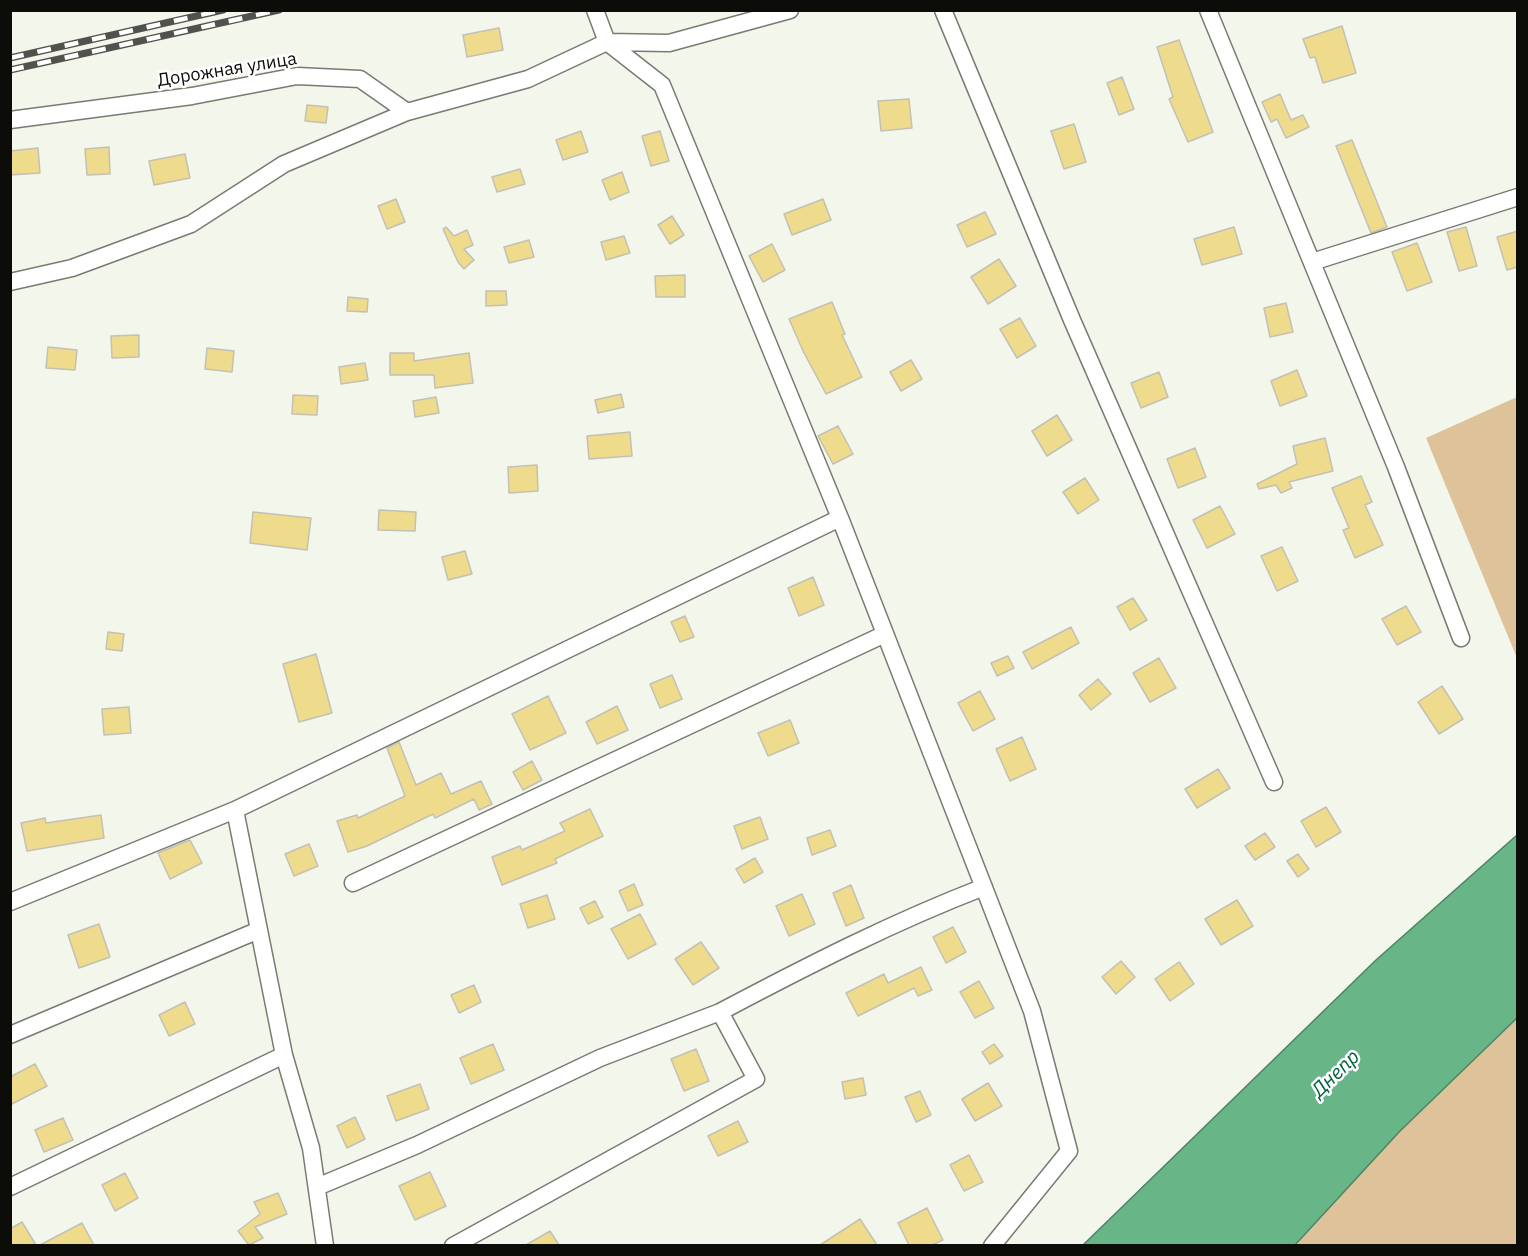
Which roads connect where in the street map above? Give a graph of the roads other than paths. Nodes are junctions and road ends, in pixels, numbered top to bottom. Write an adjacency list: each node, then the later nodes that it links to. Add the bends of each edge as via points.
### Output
1 (595, 10): 5 (street)
2 (790, 10): 5 (street, via 669,43)
3 (943, 10): 14 (street, via 1072,320)
4 (1208, 10): 9 (street)
5 (607, 42): 6 (street, via 528,79); 11 (street, via 662,85)
6 (407, 112): 7 (street, Дорожная улица, via 360,79 297,76 192,96); 10 (street, via 284,164 191,224 72,268)
7 (10, 120)
8 (1518, 197): 9 (street)
9 (1312, 262): 13 (street)
10 (10, 282)
11 (840, 518): 12 (street); 15 (street)
12 (885, 633): 16 (street); 17 (street)
13 (1461, 639)
14 (1274, 782)
15 (235, 810): 18 (street); 19 (street)
16 (353, 883)
17 (984, 887): 20 (street, via 852,943); 27 (street, via 1032,1011 1069,1151)
18 (10, 902)
19 (259, 930): 21 (street); 22 (street)
20 (720, 1011): 24 (street, via 600,1058 417,1145); 26 (street, via 756,1079)
21 (10, 1035)
22 (284, 1055): 23 (street); 24 (street, via 311,1148)
23 (10, 1187)
24 (317, 1187): 25 (street)
25 (325, 1245)
26 (453, 1245)
27 (992, 1245)

